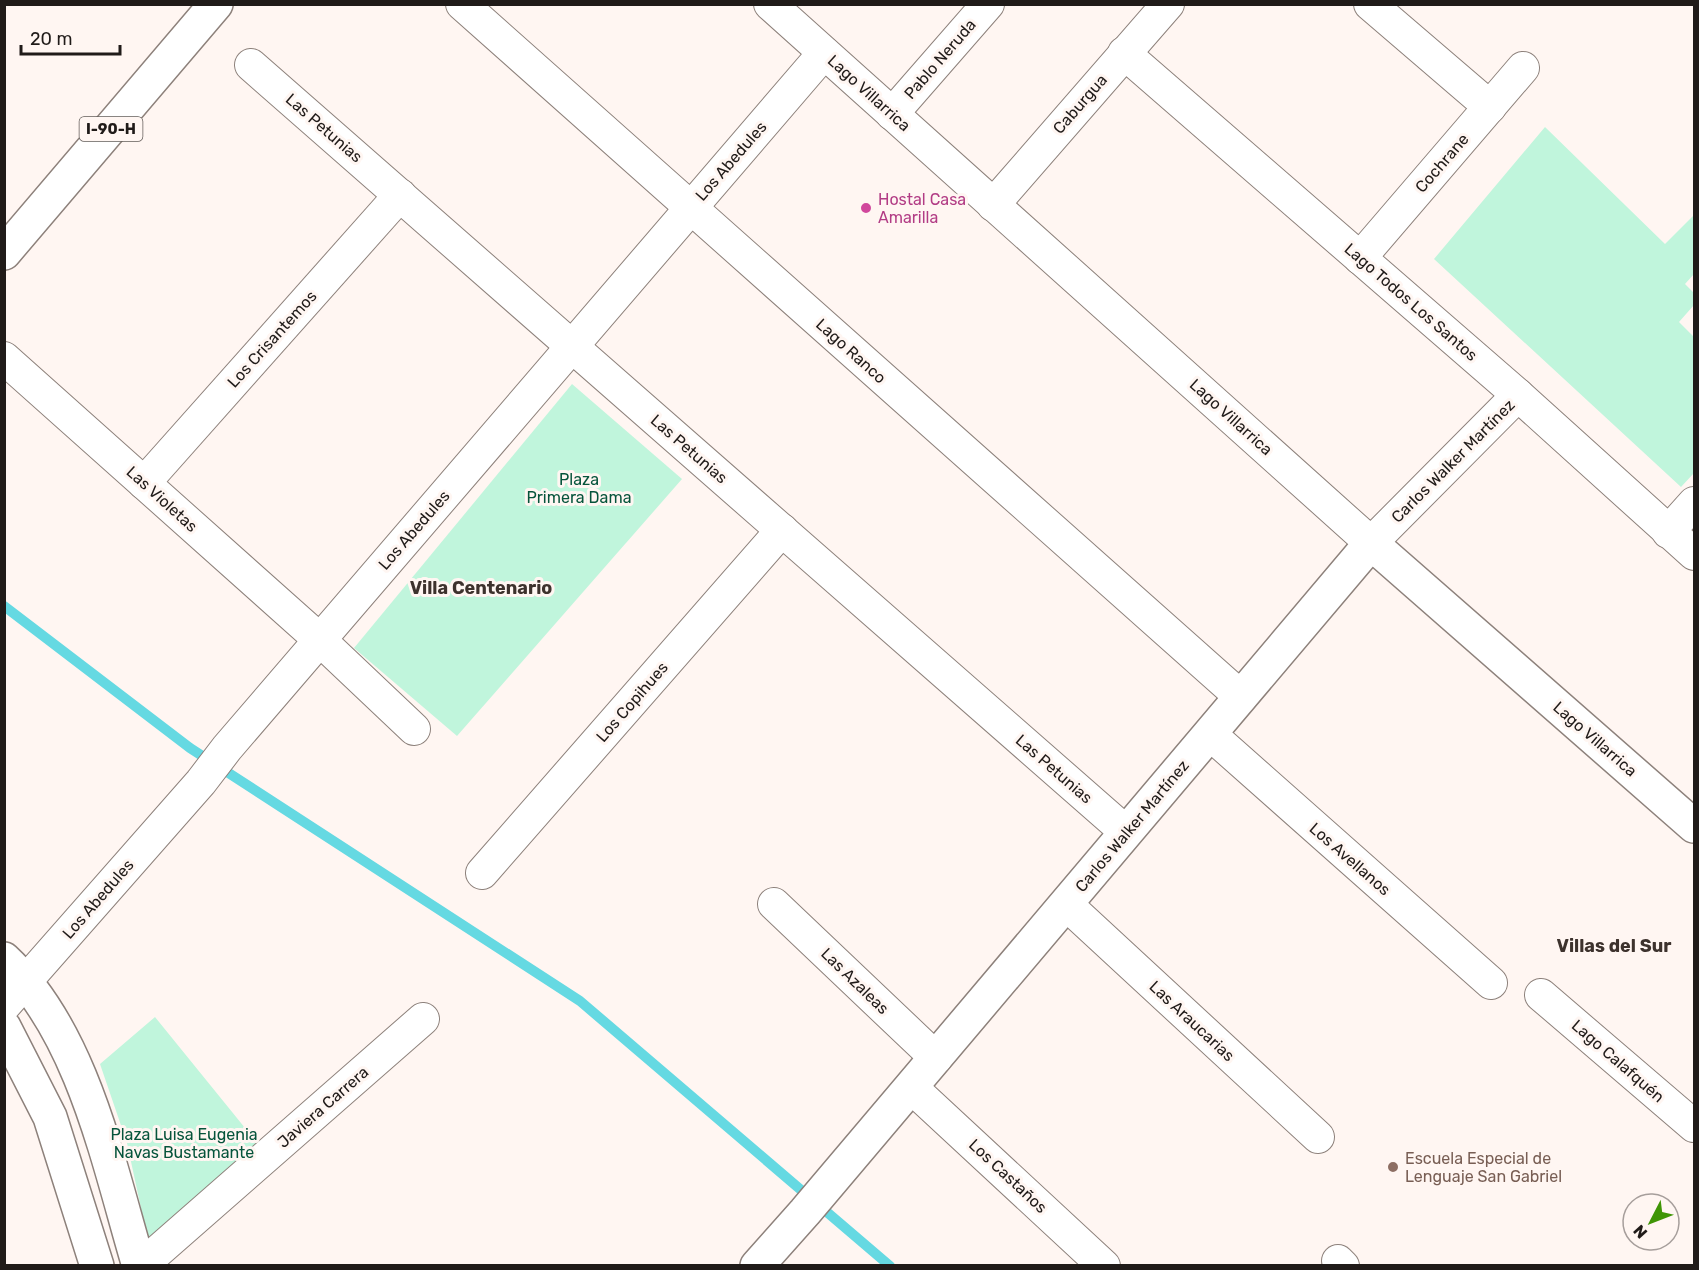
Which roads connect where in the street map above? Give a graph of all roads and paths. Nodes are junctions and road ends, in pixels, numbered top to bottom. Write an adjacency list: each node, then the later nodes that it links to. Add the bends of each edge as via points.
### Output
1 (216, 4): 16 (street, I-90-H)
2 (462, 4): 15 (street, Lago Ranco)
3 (770, 4): 7 (street, Lago Villarrica)
4 (988, 4): 12 (street, Pablo Neruda)
5 (1168, 4): 8 (street, Caburgua)
6 (1370, 4): 11 (street)
7 (824, 53): 12 (street, Lago Villarrica); 15 (street, Los Abedules)
8 (1124, 53): 14 (street, Caburgua); 17 (street, Lago Todos Los Santos)
9 (251, 65): 13 (street, Las Petunias)
10 (1523, 68): 11 (street, Cochrane)
11 (1490, 107): 17 (street, Cochrane)
12 (892, 114): 14 (street, Lago Villarrica)
13 (400, 195): 18 (street, Las Petunias); 21 (street, Los Crisantemos)
14 (993, 205): 25 (street, Lago Villarrica)
15 (691, 208): 18 (street, Los Abedules); 28 (street, Lago Ranco)
16 (4, 253)
17 (1360, 258): 20 (street, Lago Todos Los Santos)
18 (572, 346): 23 (street, Las Petunias); 27 (street, Los Abedules)
19 (4, 358): 21 (street, Las Violetas)
20 (1518, 395): 24 (street, Lago Todos Los Santos); 25 (street, Carlos Walker Martínez)
21 (144, 483): 27 (street, Las Violetas)
22 (1695, 504): 24 (street)
23 (782, 530): 32 (street, Las Petunias); 33 (street, Los Copihues)
24 (1668, 532): 26 (street, Lago Todos Los Santos)
25 (1371, 543): 28 (street, Carlos Walker Martínez); 31 (street, Lago Villarrica)
26 (1695, 554)
27 (320, 640): 29 (street, Las Violetas); 36 (street, Los Abedules, via 201,782)
28 (1241, 697): 30 (street, Carlos Walker Martínez)
29 (414, 729)
30 (1209, 734): 32 (street, Carlos Walker Martínez); 37 (street, Los Avellanos)
31 (1695, 826)
32 (1126, 832): 35 (street, Carlos Walker Martínez)
33 (482, 873)
34 (774, 904): 42 (street, Las Azaleas)
35 (1066, 904): 42 (street, Carlos Walker Martínez); 45 (street, Las Araucarias)
36 (15, 971): 39 (street, Los Abedules); 47 (street, via 51,1018 73,1062)
37 (1491, 983)
38 (1541, 995): 44 (street, Lago Calafquén)
39 (4, 1006)
40 (423, 1018): 47 (street, Javiera Carrera)
41 (4, 1027): 46 (street, via 50,1117)
42 (936, 1058): 43 (street, Carlos Walker Martínez)
43 (911, 1087): 48 (street, Carlos Walker Martínez); 49 (street, Los Castaños)
44 (1695, 1126)
45 (1318, 1137)
46 (97, 1266)
47 (140, 1266)
48 (757, 1266)
49 (1104, 1266)

